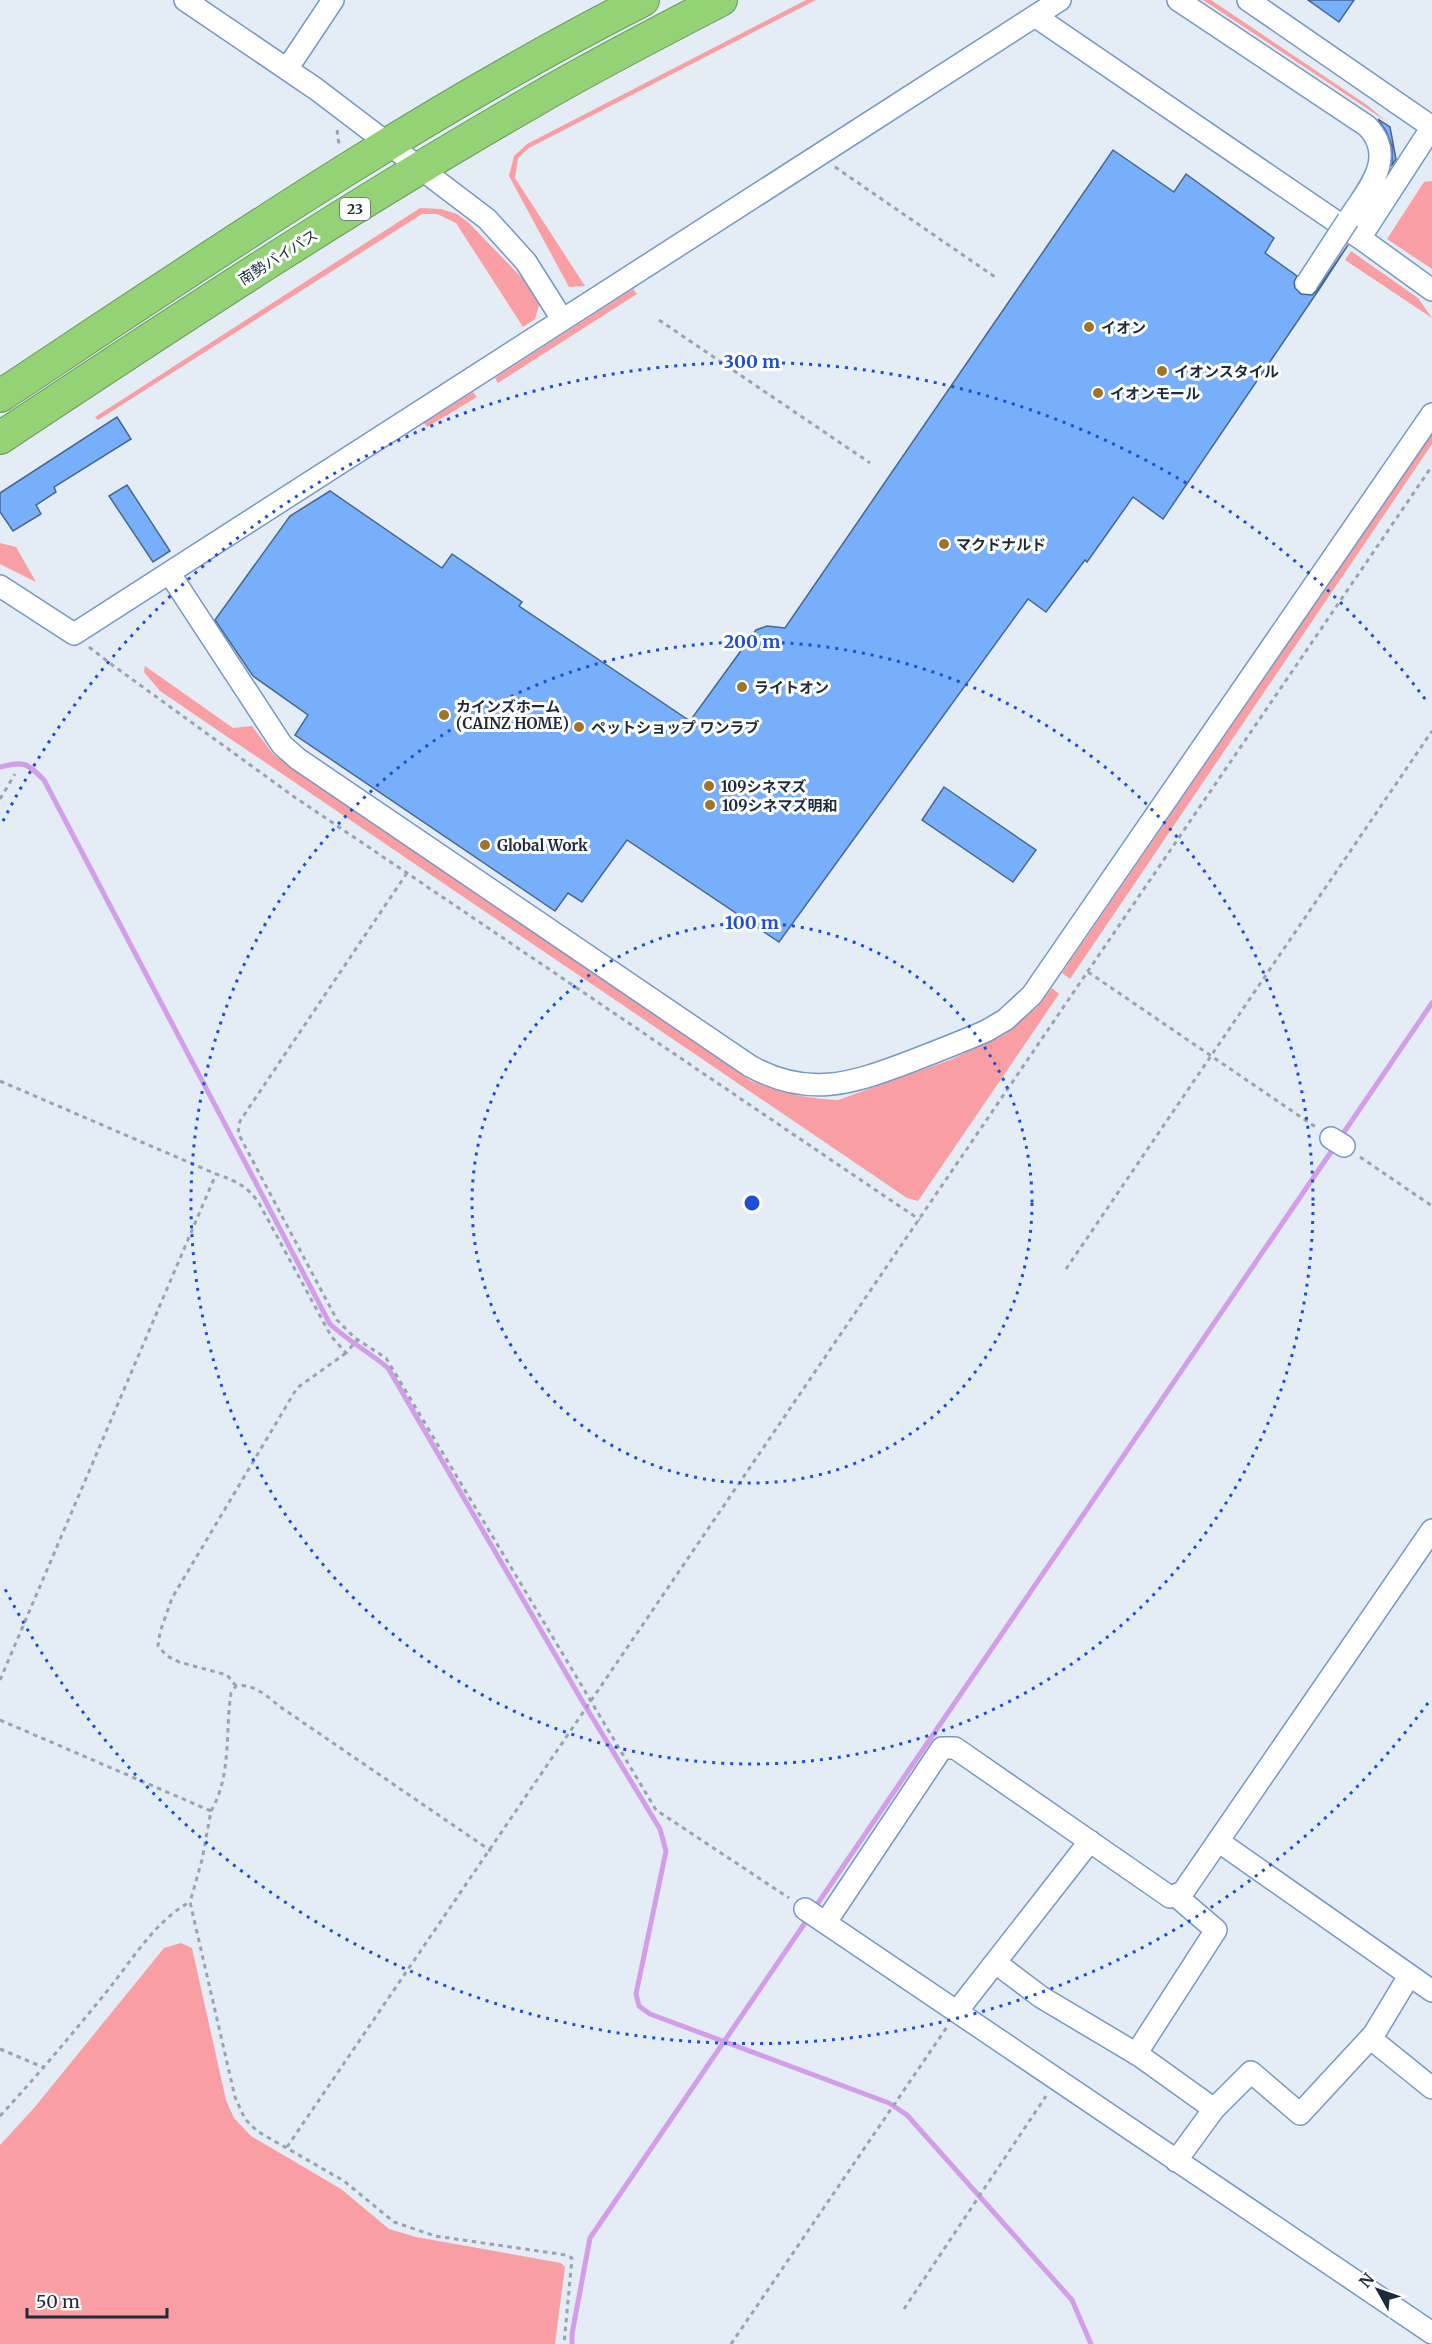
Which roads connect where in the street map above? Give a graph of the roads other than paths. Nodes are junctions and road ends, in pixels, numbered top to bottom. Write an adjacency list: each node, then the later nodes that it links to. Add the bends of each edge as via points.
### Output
1 (186, 0): 9 (street)
2 (333, 0): 9 (street)
3 (643, 0): 11 (highway, 23)
4 (721, 0): 12 (highway, 南勢バイパス / 23, via 538,98)
5 (1060, 0): 8 (street)
6 (1178, 0): 14 (street, bridge, via 1367,126 1378,141 1380,166 1376,175)
7 (1248, 0): 10 (street)
8 (1035, 16): 13 (street); 16 (street)
9 (287, 69): 11 (street)
10 (1432, 127): 13 (street)
11 (389, 143): 12 (street); 17 (highway, 23)
12 (421, 168): 16 (street, via 500,231 526,262); 19 (highway, 南勢バイパス / 23)
13 (1360, 238): 15 (street)
14 (1307, 283)
15 (1432, 290)
16 (562, 319): 20 (street)
17 (0, 396)
18 (1432, 414): 20 (street, via 1032,995 1005,1020 986,1031 866,1078 838,1084 809,1086 785,1082 750,1066 297,759 282,745)
19 (0, 438)
20 (170, 574): 21 (street, via 74,634)
21 (0, 586)
22 (1432, 1530): 24 (street)
23 (1090, 1841): 25 (street, via 1170,1897); 26 (street); 29 (street, via 955,1748 942,1748 816,1916)
24 (1218, 1841): 25 (street, via 1183,1892); 27 (street)
25 (1174, 1895): 31 (street, via 1216,1930)
26 (996, 1963): 29 (street); 31 (street, via 1041,1997)
27 (1409, 1976): 28 (street); 30 (street)
28 (1432, 1991)
29 (958, 2010): 34 (street)
30 (1370, 2038): 32 (street); 33 (street, via 1300,2114 1251,2072)
31 (1136, 2054): 33 (street)
32 (1432, 2088)
33 (1214, 2109): 34 (street)
34 (1176, 2161): 35 (street)
35 (1432, 2333)

